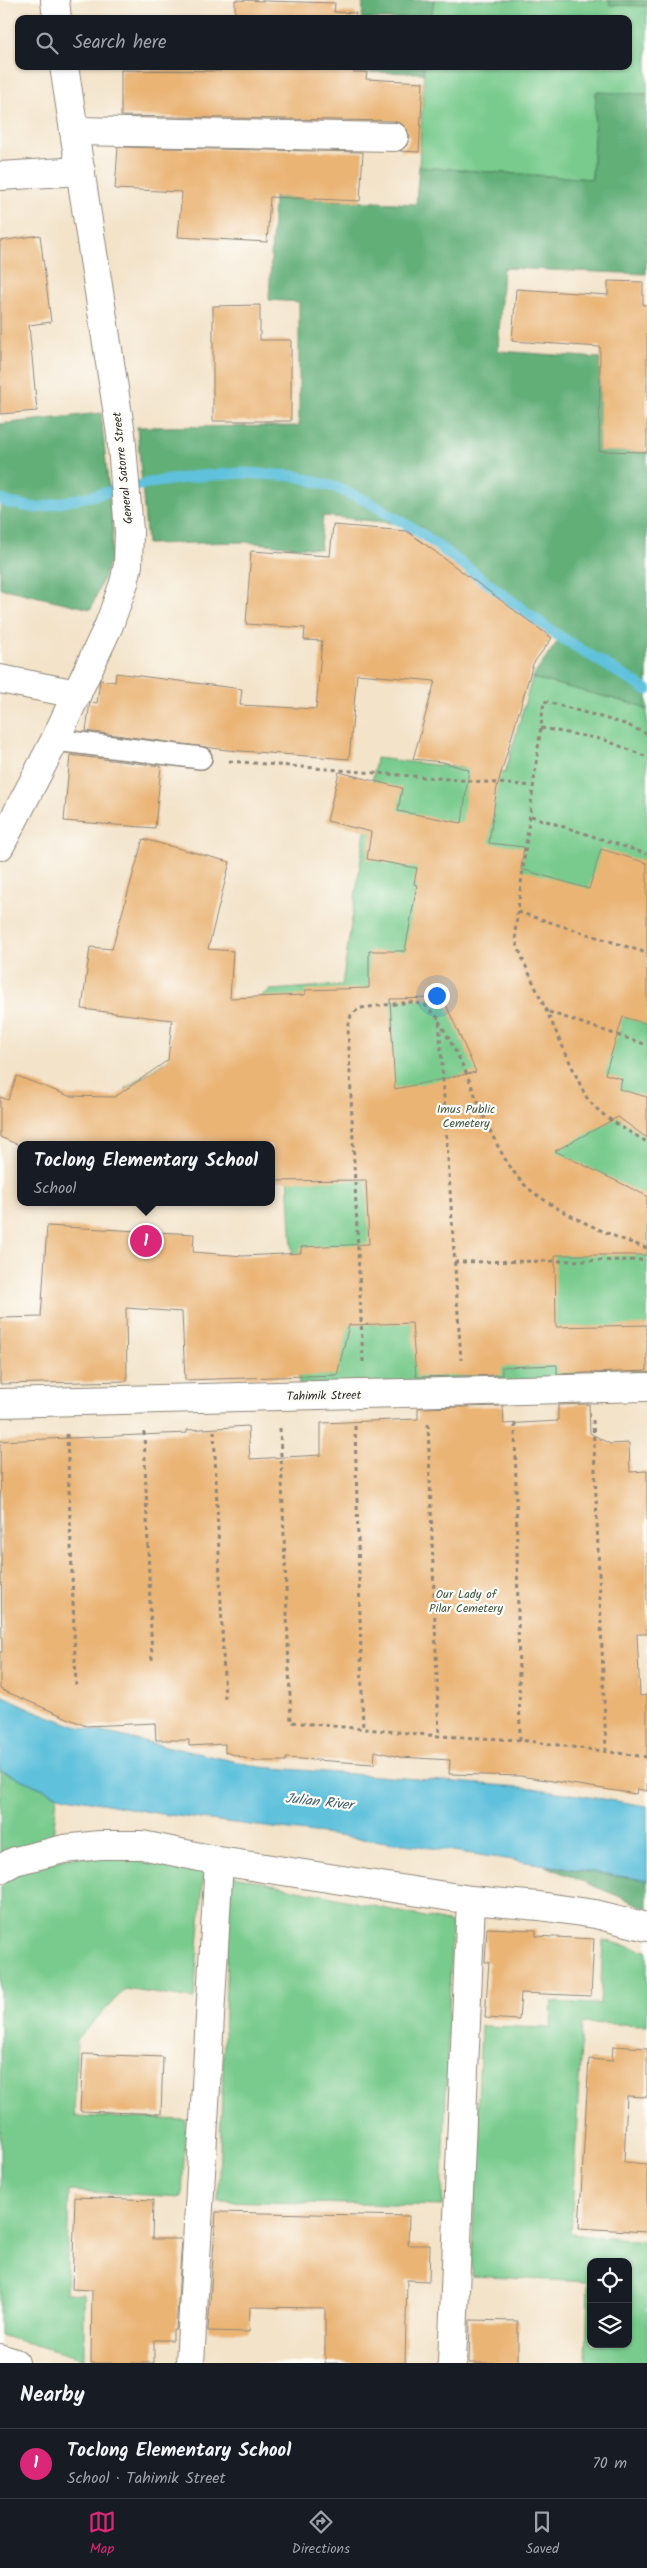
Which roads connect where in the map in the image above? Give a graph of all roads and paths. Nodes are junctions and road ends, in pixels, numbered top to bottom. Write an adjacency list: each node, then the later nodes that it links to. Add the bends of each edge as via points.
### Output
1 (55, 0): 2 (street)
2 (57, 15)
3 (65, 70): 4 (street, General Satorre Street)
4 (74, 131): 5 (street); 6 (street, General Satorre Street)
5 (394, 137)
6 (81, 171): 7 (street); 9 (street, General Satorre Street, via 121,434 129,531 128,565 118,602)
7 (0, 176)
8 (0, 679): 9 (street)
9 (77, 694): 12 (street, General Satorre Street)
10 (541, 728): 11 (path, via 544,701 625,724); 13 (path, via 605,740); 15 (path)
11 (647, 734)
12 (55, 740): 14 (lane); 17 (street, General Satorre Street)
13 (647, 757)
14 (201, 758): 15 (path)
15 (534, 786): 16 (path)
16 (531, 816): 18 (path); 19 (path)
17 (0, 846)
18 (647, 854)
19 (518, 912): 20 (path); 21 (path, via 517,944)
20 (647, 953)
21 (549, 1012): 23 (path); 24 (path, via 593,1107)
22 (439, 1019): 25 (path, via 466,1073 486,1124 521,1181 544,1200); 27 (path); 33 (path, via 425,1005 410,1002 375,1005 360,1008 351,1015 348,1028)
23 (647, 1045)
24 (647, 1142)
25 (647, 1248)
26 (647, 1260): 27 (path)
27 (454, 1262): 31 (path)
28 (647, 1387): 29 (street, Tahimik Street)
29 (592, 1388): 30 (street, Tahimik Street); 45 (path)
30 (514, 1390): 31 (street, Tahimik Street); 44 (path)
31 (463, 1392): 32 (street, Tahimik Street)
32 (427, 1393): 33 (street, Tahimik Street); 43 (path)
33 (359, 1395): 34 (street, Tahimik Street); 42 (path)
34 (279, 1397): 35 (street, Tahimik Street); 42 (path, via 291,1722)
35 (213, 1398): 36 (street, Tahimik Street); 41 (path)
36 (143, 1399): 37 (street, Tahimik Street); 39 (path)
37 (66, 1401): 38 (street, Tahimik Street); 40 (path)
38 (0, 1404)
39 (152, 1661)
40 (76, 1685)
41 (225, 1701)
42 (363, 1730): 43 (path)
43 (439, 1736): 44 (path)
44 (520, 1740): 45 (path)
45 (606, 1751): 46 (path)
46 (647, 1757)
47 (219, 1861): 48 (street, via 142,1845 100,1845 54,1851 16,1861); 49 (street); 53 (street)
48 (0, 1869)
49 (471, 1900): 50 (street, via 595,1914); 54 (street)
50 (647, 1927)
51 (0, 2358): 52 (street)
52 (15, 2363)
53 (190, 2363)
54 (452, 2363)

